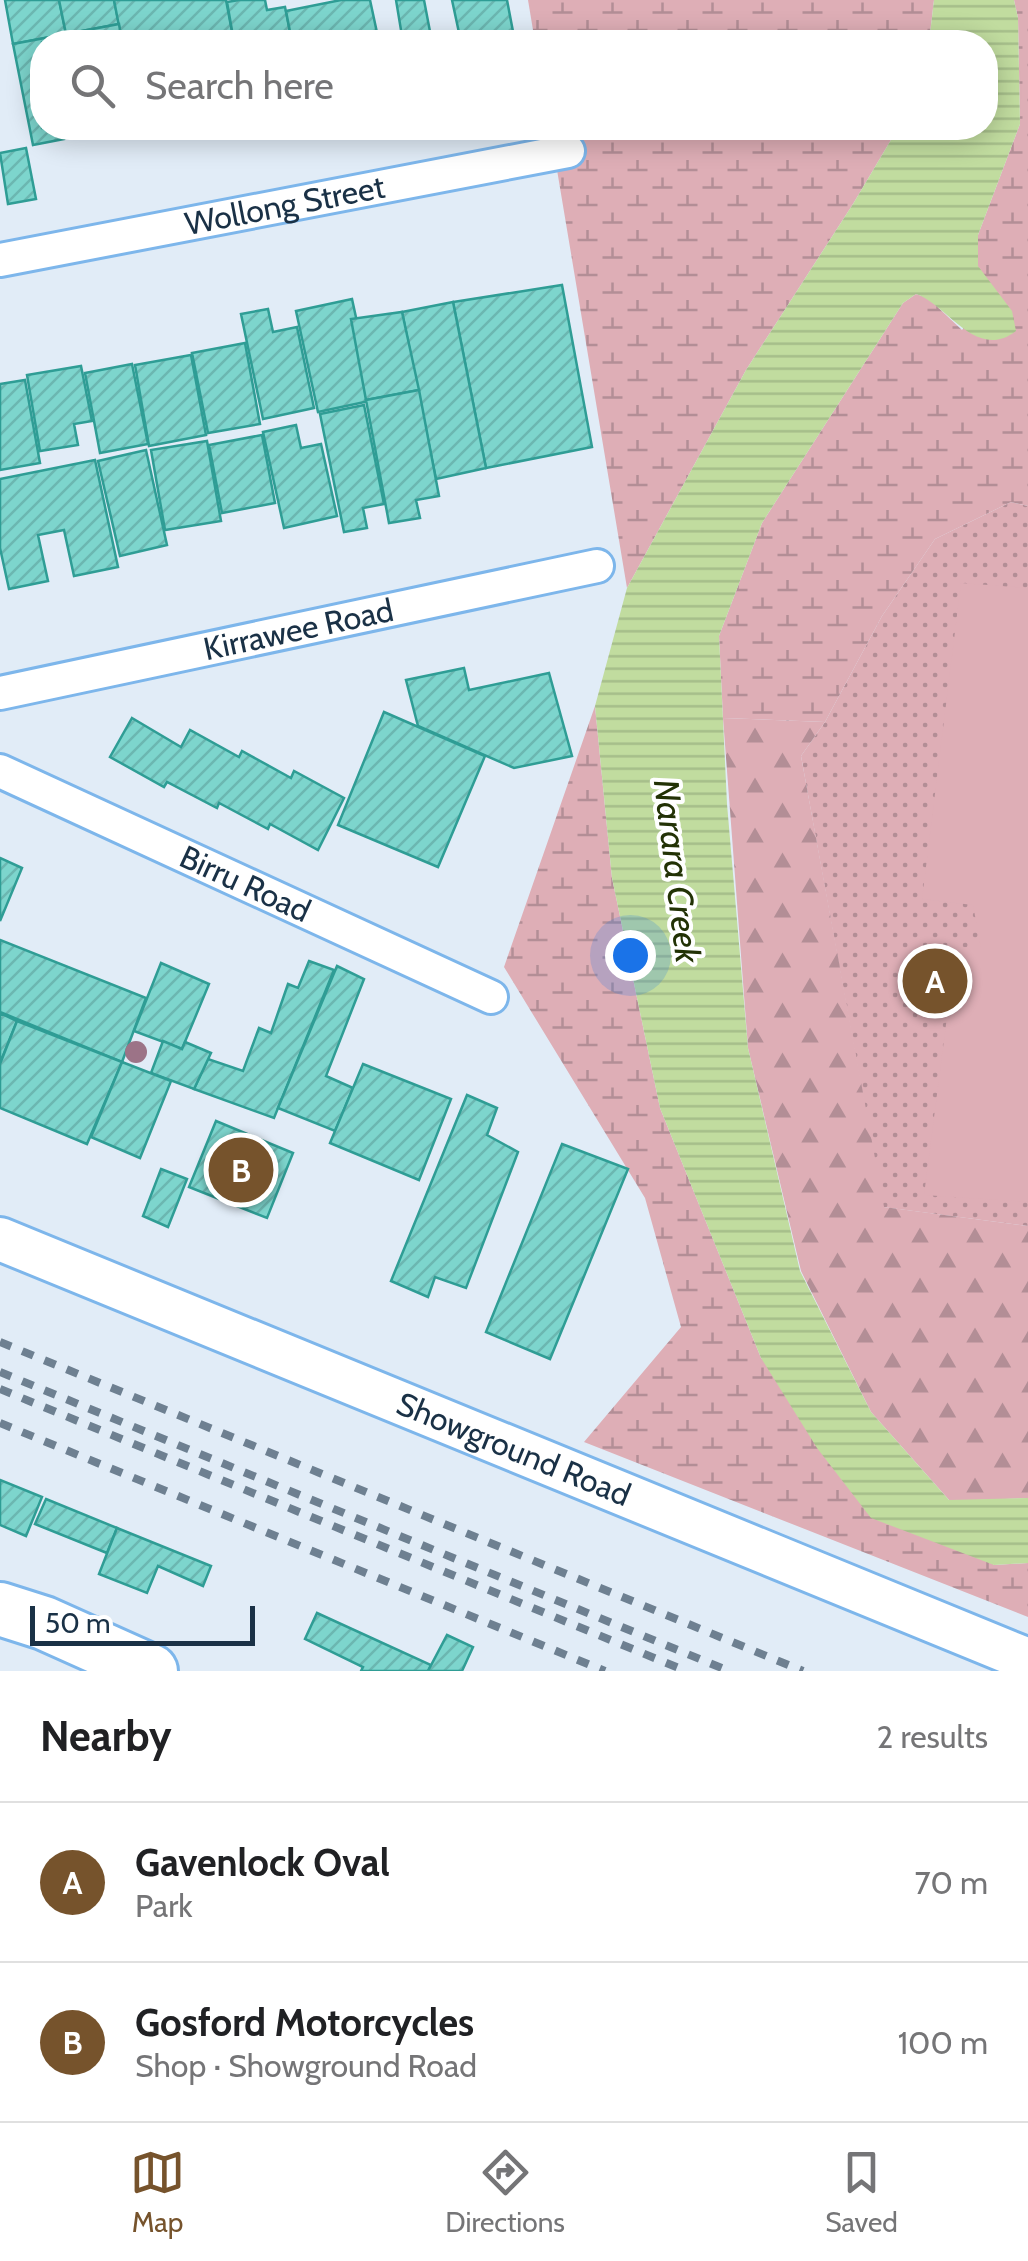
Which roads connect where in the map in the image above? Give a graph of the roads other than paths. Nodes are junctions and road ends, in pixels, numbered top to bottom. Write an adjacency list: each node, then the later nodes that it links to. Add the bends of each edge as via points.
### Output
1 (568, 151): 2 (street, Wollong Street)
2 (0, 260)
3 (597, 566): 4 (street, Kirrawee Road)
4 (0, 693)
5 (0, 771): 6 (street, Birru Road)
6 (491, 997)
7 (0, 1238): 9 (street, Showground Road)
8 (0, 1608): 10 (main road)
9 (1028, 1660)
10 (150, 1671)

